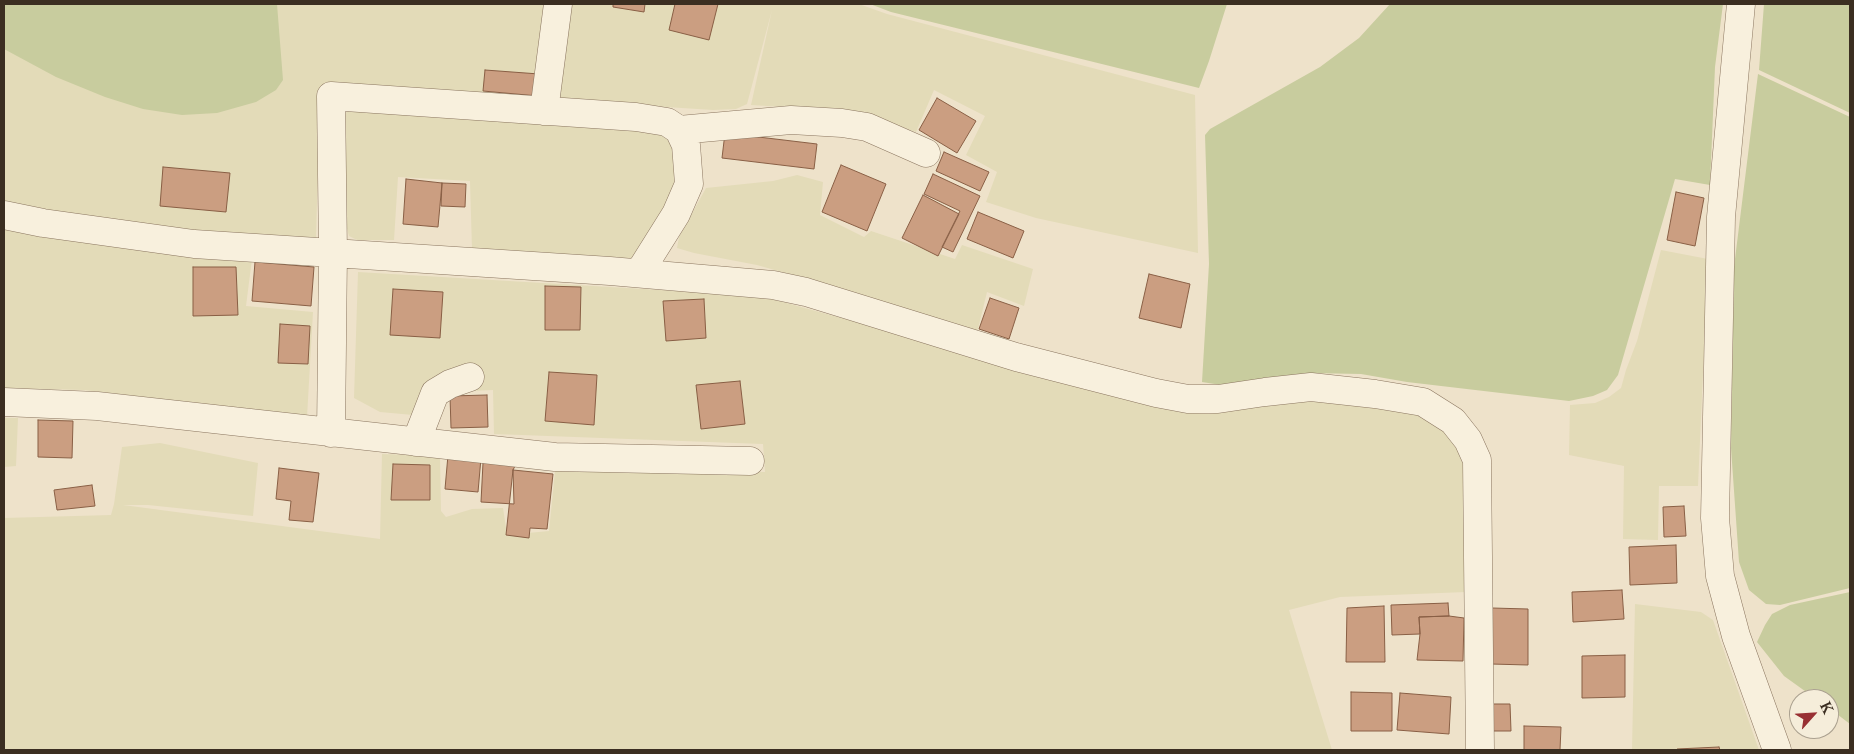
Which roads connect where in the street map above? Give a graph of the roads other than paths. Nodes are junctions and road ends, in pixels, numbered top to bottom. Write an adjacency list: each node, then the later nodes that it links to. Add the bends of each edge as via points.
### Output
1 (558, 4): 3 (street)
2 (1741, 4): 15 (street, via 1721,217 1715,518 1720,576 1736,636)
3 (544, 111): 4 (street, via 636,117 667,122); 7 (street, via 331,96)
4 (679, 130): 5 (street, via 791,120 842,123 867,127); 8 (street, via 686,145 689,184 676,214)
5 (926, 153)
6 (4, 215): 7 (street, via 194,244)
7 (333, 253): 8 (street); 11 (street)
8 (639, 273): 14 (street, via 773,284 1016,357 1188,399 1218,399 1311,388 1423,402 1453,421 1478,460)
9 (470, 378): 12 (street, via 435,393)
10 (4, 402): 11 (street, via 97,406)
11 (331, 433): 12 (street)
12 (416, 442): 13 (street, via 555,456)
13 (750, 461)
14 (1480, 750)
15 (1777, 750)

